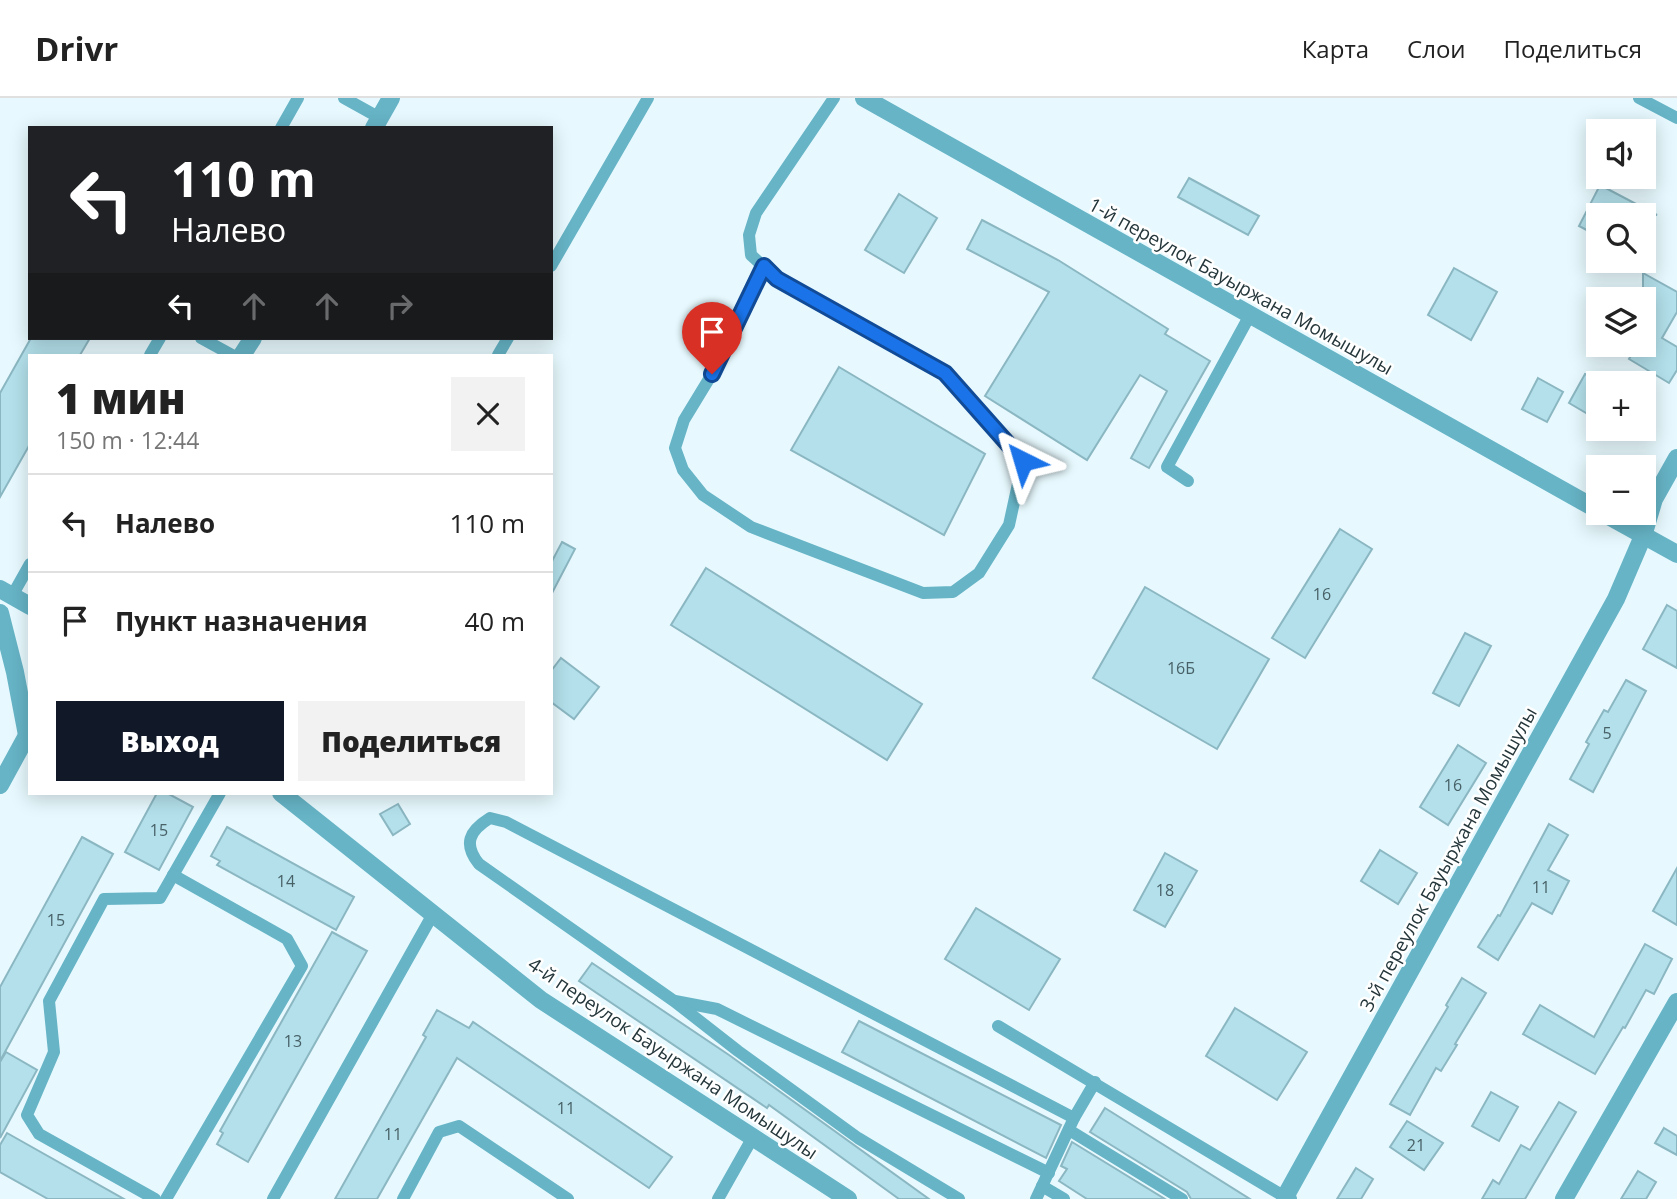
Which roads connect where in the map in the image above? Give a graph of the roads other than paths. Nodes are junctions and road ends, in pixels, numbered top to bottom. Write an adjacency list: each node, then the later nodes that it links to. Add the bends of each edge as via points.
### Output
1 (298, 98): 10 (lane)
2 (344, 98): 9 (lane)
3 (391, 98): 9 (street)
4 (648, 98): 11 (lane)
5 (834, 98): 12 (lane, via 756,213 748,235 751,255)
6 (864, 98): 13 (street, 1-й переулок Бауыржана Момышулы)
7 (1639, 98): 8 (lane)
8 (1677, 118)
9 (377, 123)
10 (282, 126)
11 (553, 263)
12 (764, 266): 12 (lane, via 712,374 684,420 675,448 683,470 703,495 751,527 923,593 953,592 979,573 1009,525 1023,461 945,373 777,279)
13 (1250, 315): 17 (lane, via 1167,467); 18 (street, 1-й переулок Бауыржана Момышулы)
14 (205, 340): 15 (lane)
15 (230, 354)
16 (1677, 458): 20 (street, 3-й переулок Бауыржана Момышулы, via 1654,499)
17 (1188, 481)
18 (1586, 503)
19 (1624, 525): 20 (street)
20 (1643, 536): 21 (street); 41 (street, 3-й переулок Бауыржана Момышулы, via 1616,599)
21 (1677, 554)
22 (28, 568): 23 (lane)
23 (14, 592): 24 (street)
24 (28, 604)
25 (0, 613): 26 (street)
26 (8, 670): 27 (street)
27 (26, 740): 28 (street)
28 (1, 779)
29 (219, 795): 31 (lane)
30 (284, 795): 32 (street, 4-й переулок Бауыржана Момышулы)
31 (173, 875): 42 (lane, via 160,898 104,899 50,1001 54,1052 27,1115 40,1134); 43 (lane, via 287,939 302,966)
32 (433, 914): 38 (street, 4-й переулок Бауыржана Момышулы, via 541,1000); 44 (lane)
33 (674, 1001): 37 (lane, via 479,864 470,852 478,825 490,818 506,822); 39 (lane, via 717,1009); 49 (lane, via 858,1138)
34 (1677, 1002): 53 (street)
35 (998, 1026): 36 (lane)
36 (1095, 1082): 37 (lane); 41 (lane)
37 (1072, 1124): 39 (lane); 52 (lane)
38 (753, 1137): 47 (lane); 48 (street, 4-й переулок Бауыржана Момышулы)
39 (1049, 1173): 40 (lane)
40 (1042, 1186): 50 (lane); 51 (lane)
41 (1286, 1198)
42 (155, 1199)
43 (166, 1199)
44 (272, 1199)
45 (402, 1199): 46 (lane, via 439,1132 459,1126)
46 (568, 1199)
47 (718, 1199)
48 (848, 1199)
49 (959, 1199)
50 (1036, 1199)
51 (1063, 1199)
52 (1182, 1199)
53 (1564, 1199)

